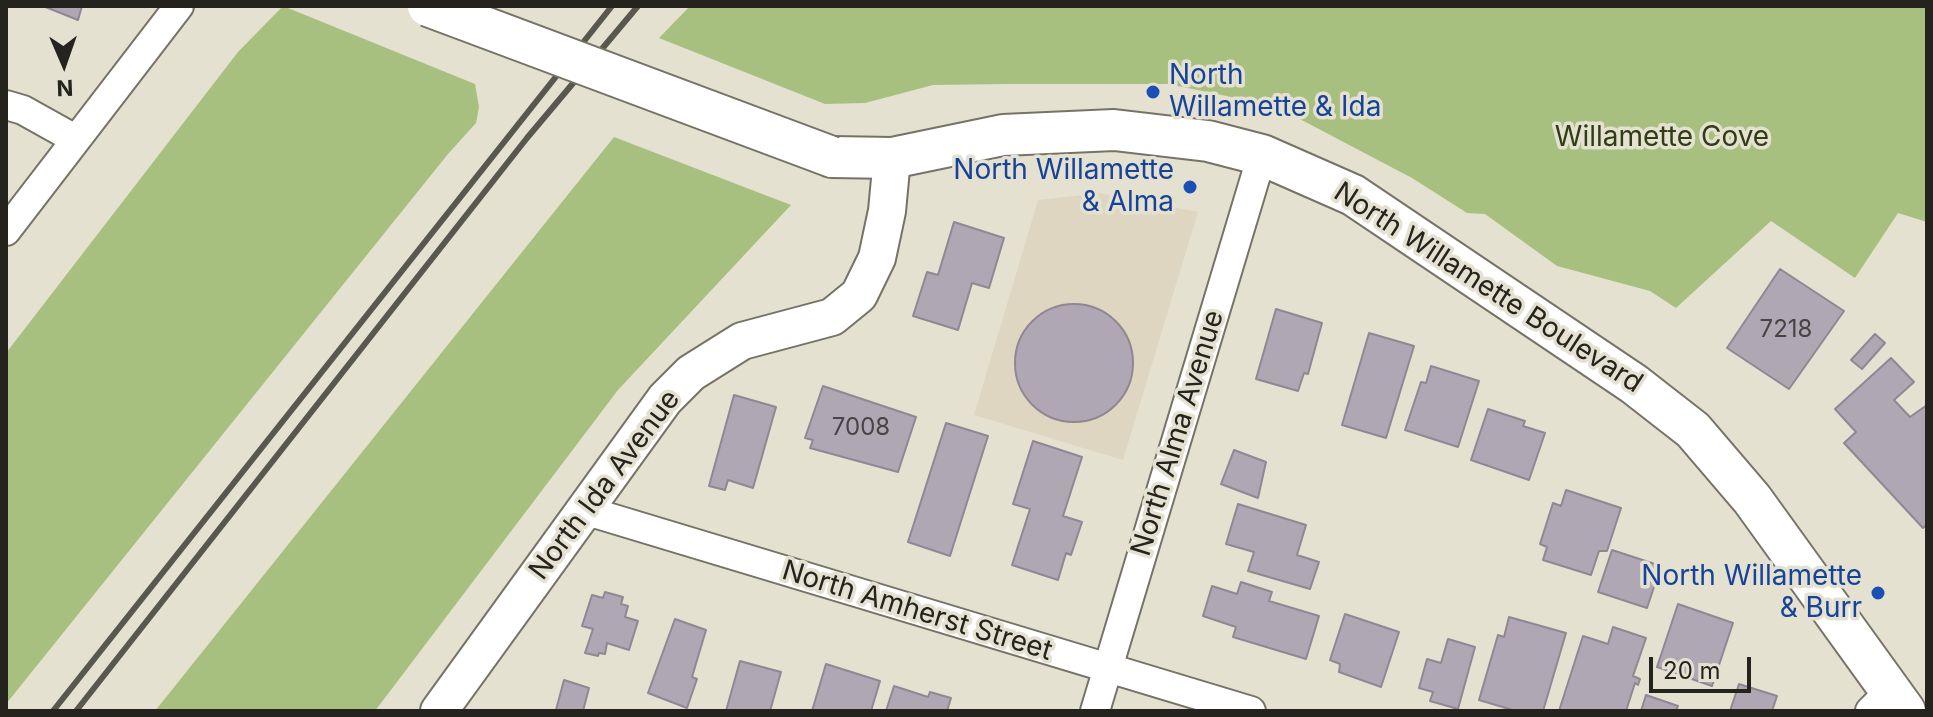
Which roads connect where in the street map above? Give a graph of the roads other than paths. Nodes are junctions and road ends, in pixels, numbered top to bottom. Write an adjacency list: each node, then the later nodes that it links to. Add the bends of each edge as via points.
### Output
1 (179, 6): 4 (street)
2 (428, 6): 6 (main road, North Willamette Boulevard, bridge, via 832,157)
3 (6, 105): 4 (street)
4 (75, 139): 7 (street)
5 (1262, 155): 6 (main road, North Willamette Boulevard, via 1154,133 1085,129 1003,135); 9 (street, North Alma Avenue); 10 (main road, North Willamette Boulevard, via 1385,214 1665,405 1752,499)
6 (892, 158): 8 (street, North Ida Avenue, via 877,258 859,295 832,317 742,341 691,373 665,399)
7 (6, 231)
8 (584, 510): 9 (street, North Amherst Street); 11 (street, North Ida Avenue)
9 (1107, 668): 12 (street, North Alma Avenue); 13 (street, North Amherst Street)
10 (1888, 704)
11 (439, 711)
12 (1095, 711)
13 (1251, 711)

